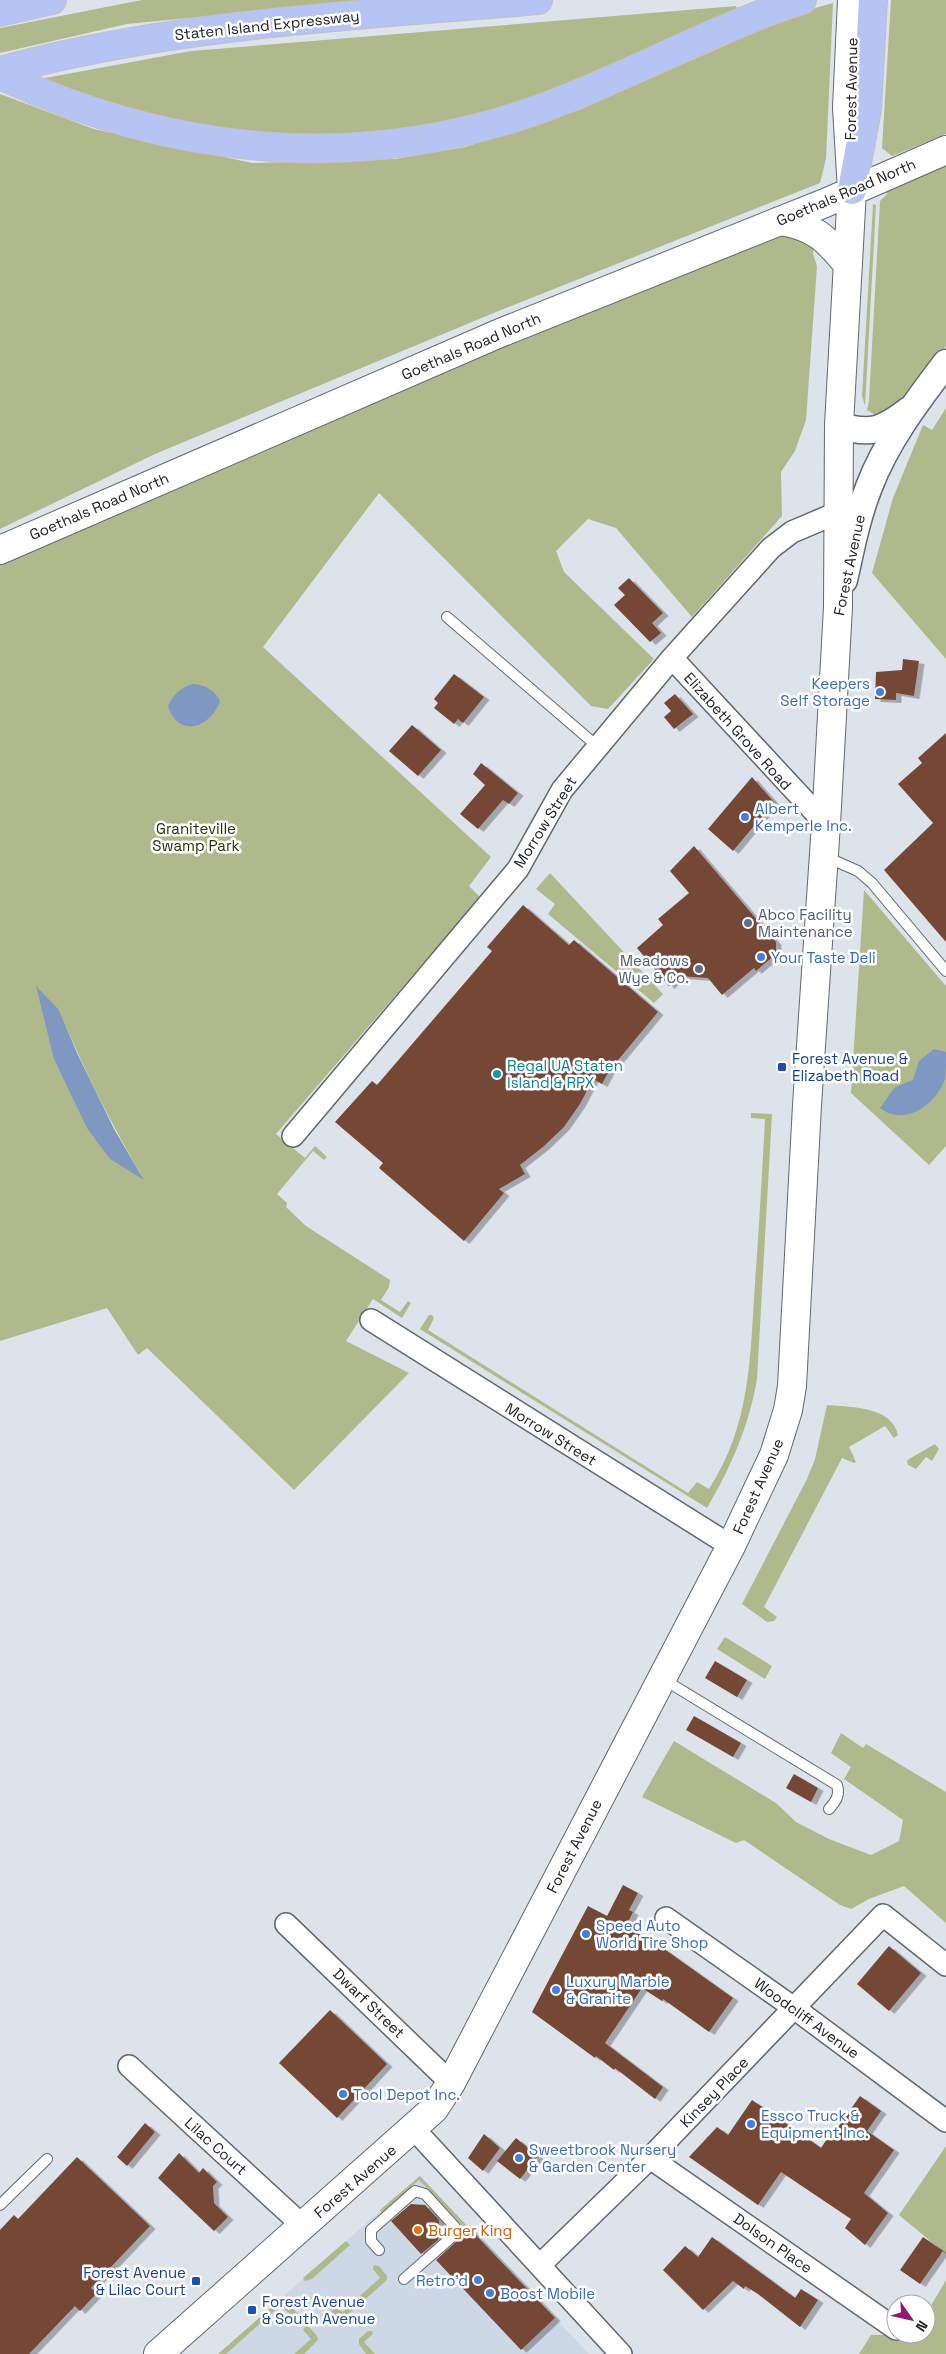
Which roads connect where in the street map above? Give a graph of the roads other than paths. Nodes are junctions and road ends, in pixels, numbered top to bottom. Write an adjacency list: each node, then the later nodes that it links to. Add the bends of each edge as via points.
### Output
1 (52, 0): 6 (highway)
2 (538, 0): 7 (highway, Staten Island Expressway, via 218,28 118,44)
3 (802, 0): 8 (highway, via 751,18 538,110 481,128 404,143 312,150 247,146 153,130 67,103)
4 (852, 0): 10 (main road, Forest Avenue, via 848,108)
5 (873, 0): 10 (highway, via 867,109)
6 (0, 12)
7 (0, 70)
8 (0, 75)
9 (946, 150): 10 (main road, Goethals Road North)
10 (852, 190): 11 (main road, Goethals Road North); 12 (main road, Forest Avenue)
11 (779, 221): 12 (main road, via 796,223 819,233); 17 (main road, Goethals Road North, via 500,333)
12 (848, 265): 15 (main road, Forest Avenue)
13 (946, 364): 14 (street, Forest Avenue)
14 (913, 407): 15 (street, Forest Avenue, via 887,426 871,431 854,430); 18 (street, Forest Avenue, via 867,492 858,517)
15 (839, 424): 16 (main road)
16 (839, 512): 18 (main road); 20 (street, Morrow Street, via 792,532 771,548)
17 (0, 550)
18 (838, 607): 22 (main road, Forest Avenue)
19 (447, 617): 21 (lane)
20 (672, 658): 21 (street, Morrow Street); 22 (street, Elizabeth Grove Road)
21 (598, 746): 25 (street, Morrow Street, via 562,790 518,869)
22 (826, 824): 23 (main road, Forest Avenue)
23 (824, 856): 24 (lane, via 858,871 872,883); 27 (main road, Forest Avenue, via 790,1402 774,1455)
24 (946, 971)
25 (293, 1136)
26 (371, 1320): 27 (street, Morrow Street)
27 (731, 1546): 28 (main road, Forest Avenue)
28 (662, 1678): 29 (lane, via 837,1785 837,1799); 35 (main road, Forest Avenue)
29 (829, 1809)
30 (666, 1918): 33 (street, Woodcliff Avenue)
31 (286, 1924): 35 (street, Dwarf Street)
32 (946, 1965): 33 (street, Kinsey Place, via 883,1915)
33 (794, 2008): 36 (street, Woodcliff Avenue); 38 (street, Kinsey Place)
34 (129, 2066): 41 (street, Lilac Court)
35 (452, 2083): 37 (main road, Forest Avenue, via 434,2109)
36 (946, 2121)
37 (414, 2129): 41 (main road, Forest Avenue); 43 (street)
38 (650, 2158): 43 (street, Kinsey Place); 45 (street, Dolson Place)
39 (47, 2159): 40 (lane)
40 (0, 2205)
41 (303, 2226): 46 (main road, Forest Avenue)
42 (379, 2250): 44 (lane, via 371,2241 371,2230 415,2191 425,2194 455,2227 452,2236)
43 (540, 2266): 47 (street)
44 (404, 2279)
45 (886, 2322)
46 (168, 2348)
47 (621, 2354)

